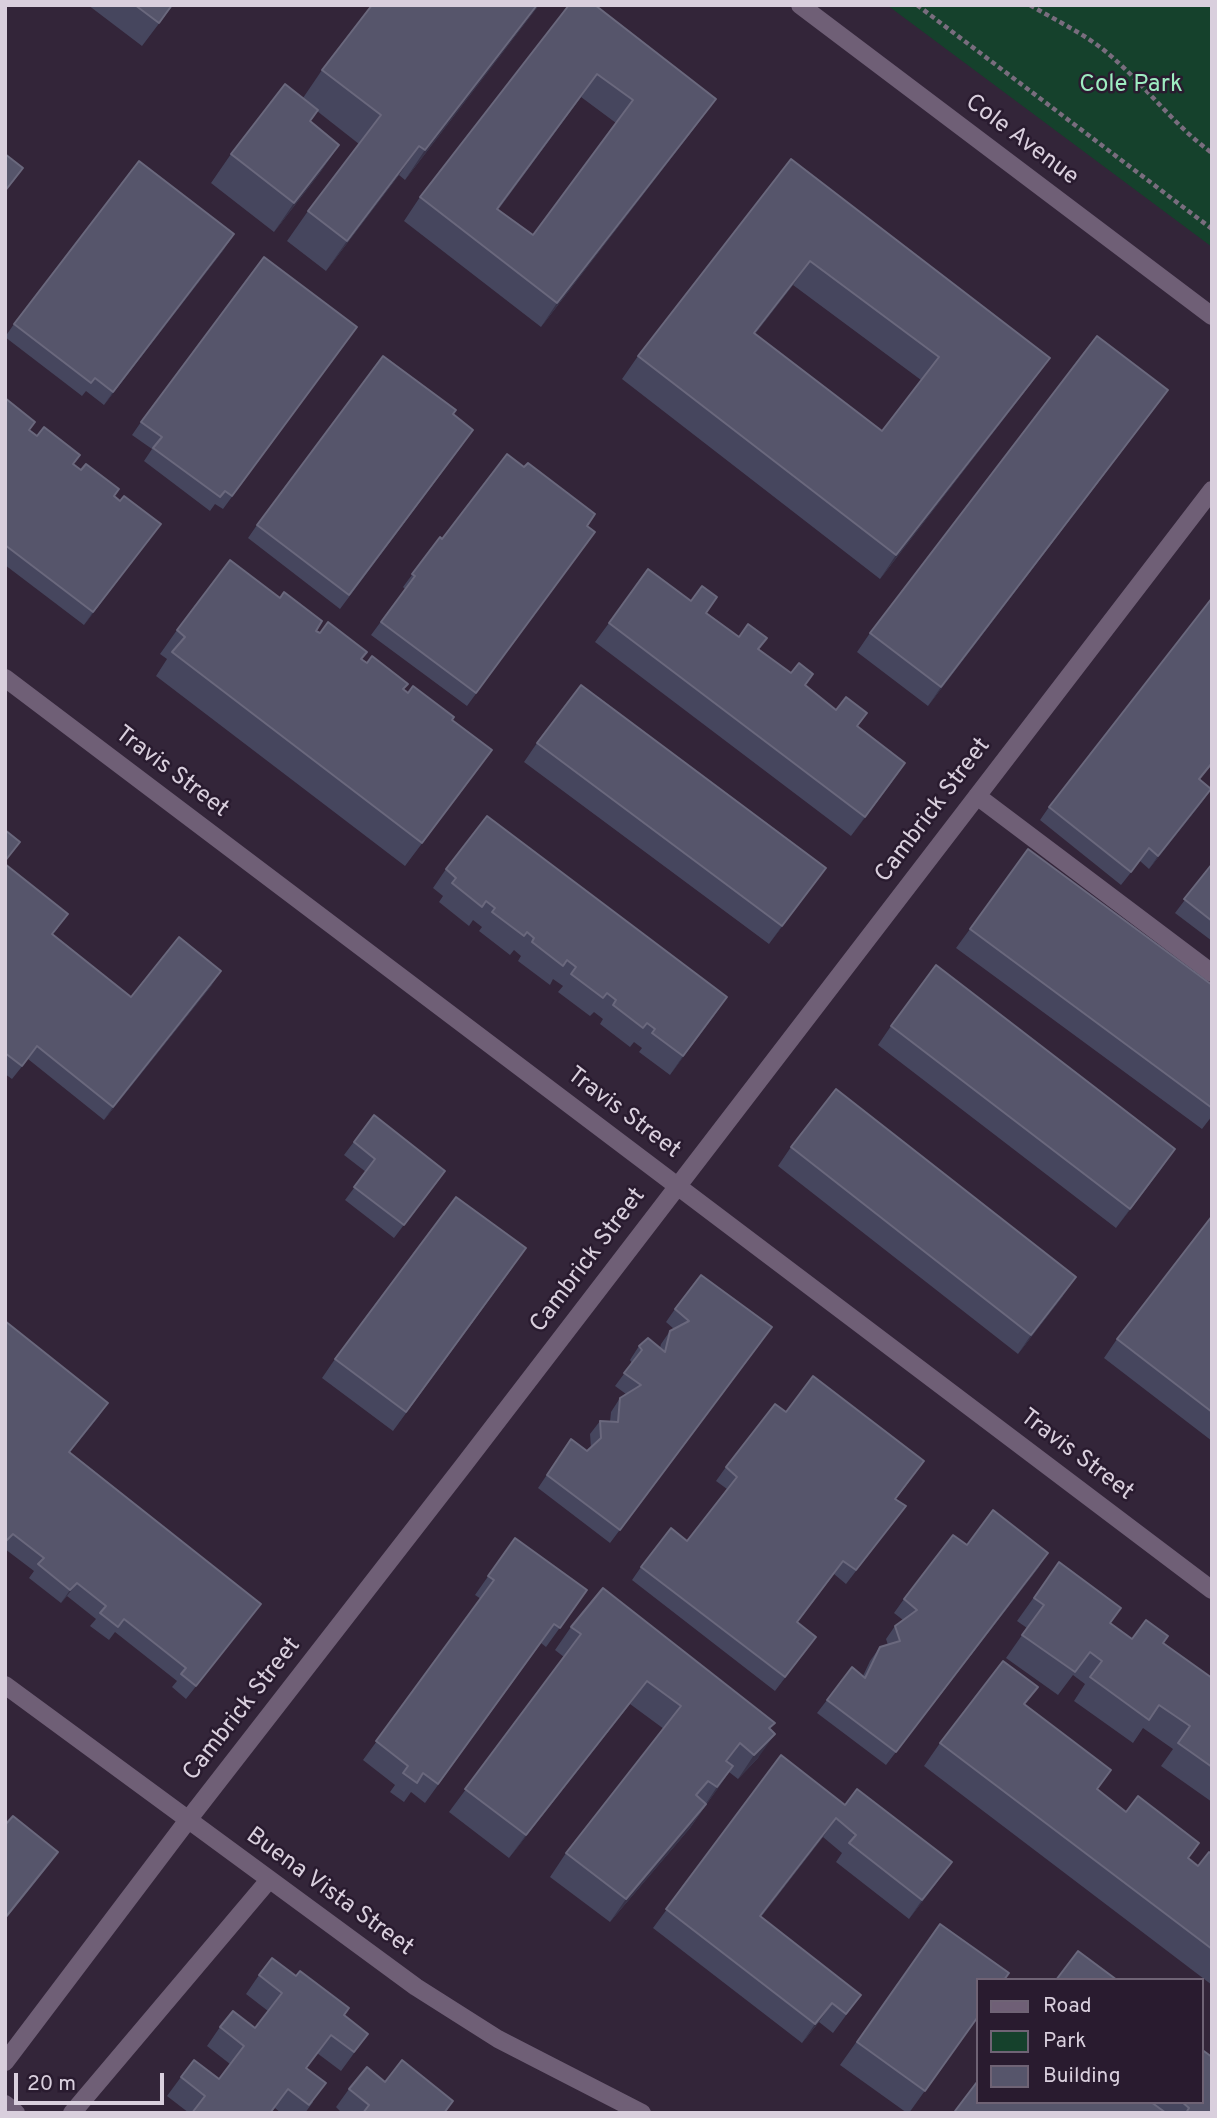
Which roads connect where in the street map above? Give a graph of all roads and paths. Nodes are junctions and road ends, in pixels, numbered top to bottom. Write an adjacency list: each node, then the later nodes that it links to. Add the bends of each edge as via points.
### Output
1 (800, 5): 6 (street, Cole Avenue)
2 (917, 5): 5 (path)
3 (1030, 5): 4 (path, via 1104,50)
4 (1212, 153)
5 (1212, 229)
6 (1212, 316)
7 (1212, 490): 9 (street, Cambrick Street)
8 (5, 678): 11 (street, Travis Street)
9 (977, 796): 10 (street); 11 (street, Cambrick Street)
10 (1212, 973)
11 (677, 1186): 12 (street, Travis Street); 14 (street, Cambrick Street)
12 (1212, 1590)
13 (5, 1685): 14 (street, Buena Vista Street)
14 (188, 1820): 15 (street, Buena Vista Street); 16 (street, Cambrick Street)
15 (269, 1880): 19 (street); 20 (street, Buena Vista Street, via 416,1987 498,2039)
16 (5, 2062)
17 (5, 2105): 18 (street)
18 (16, 2113)
19 (72, 2113)
20 (642, 2113)

